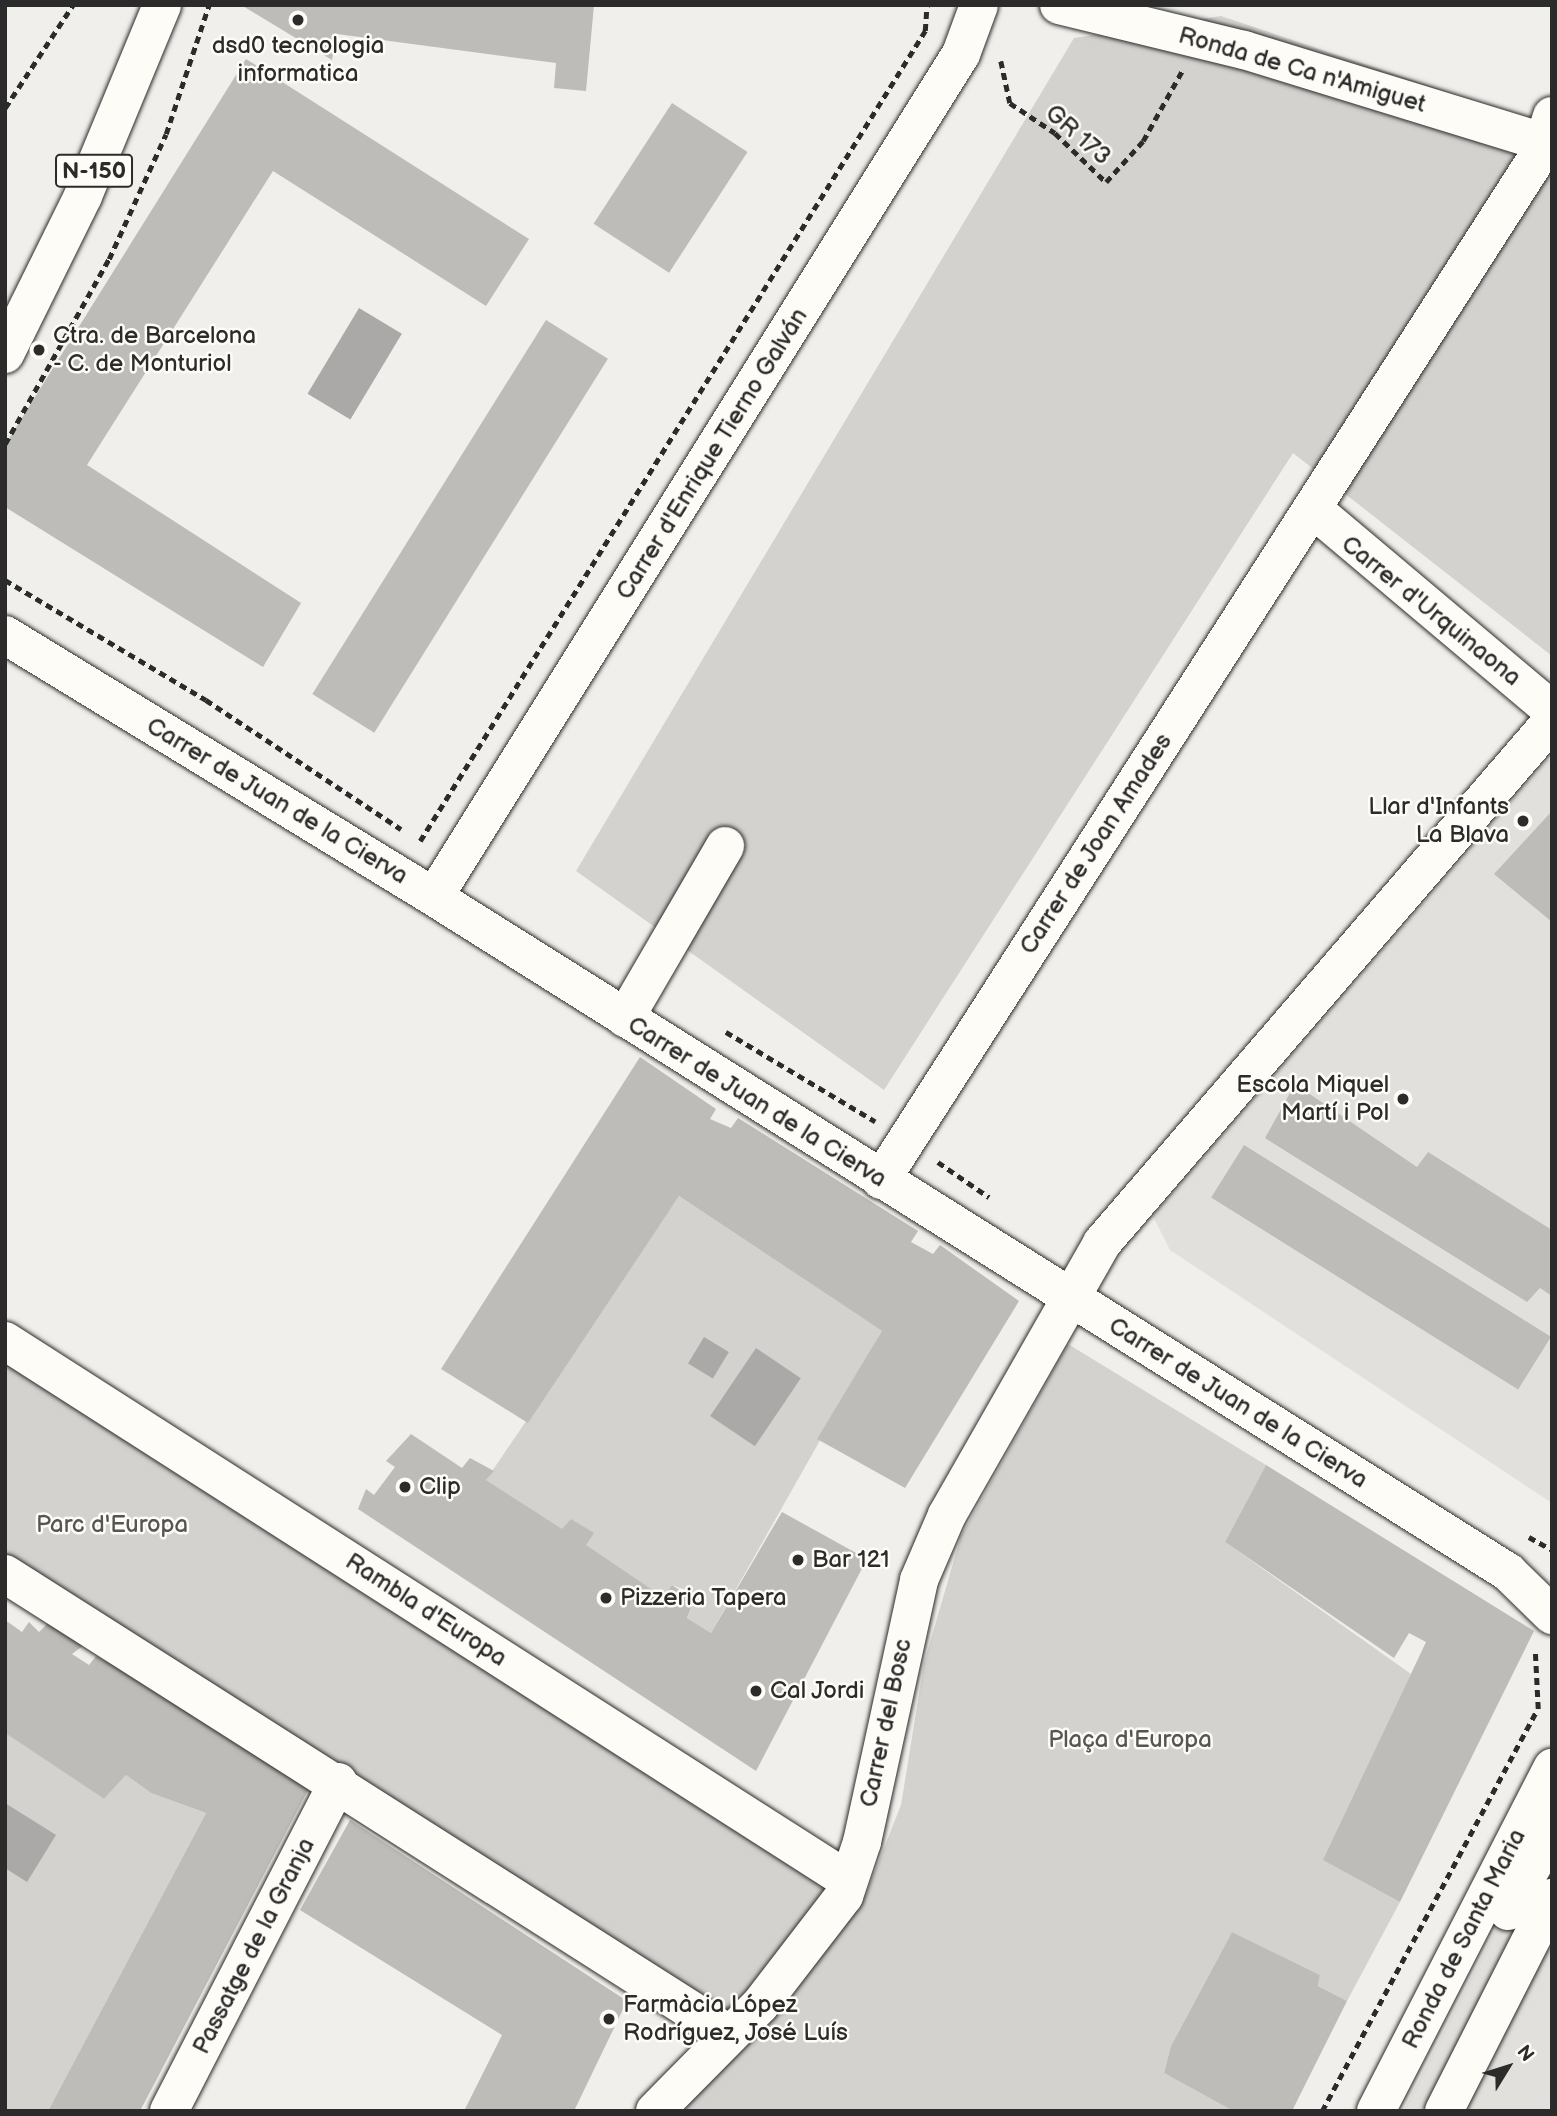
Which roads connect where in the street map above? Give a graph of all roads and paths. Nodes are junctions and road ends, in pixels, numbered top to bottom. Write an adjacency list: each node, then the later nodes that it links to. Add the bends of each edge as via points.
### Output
1 (74, 5): 9 (path)
2 (162, 5): 11 (street, N-150, via 83,196)
3 (209, 5): 12 (path, via 166,134 109,258)
4 (927, 5): 18 (path, via 925,31)
5 (979, 5): 20 (street, Carrer d'Enrique Tierno Galván, via 961,54)
6 (1059, 5): 7 (street, Ronda de Ca n'Amiguet)
7 (1196, 39): 8 (path, GR 173, via 1143,141 1106,182 1055,133 1010,103); 10 (street, Ronda de Ca n'Amiguet)
8 (999, 54)
9 (5, 108)
10 (1547, 129): 13 (street, Carrer de Joan Amades)
11 (8, 341)
12 (5, 444)
13 (1313, 509): 16 (street, Carrer d'Urquinaona, via 1332,531); 24 (street, Carrer de Joan Amades)
14 (7, 582): 18 (path, via 206,700)
15 (5, 635): 21 (street, Carrer de Juan de la Cierva)
16 (1552, 709)
17 (1552, 721): 27 (street, Carrer del Bosc, via 1102,1243)
18 (420, 841): 20 (path)
19 (724, 846): 22 (street)
20 (456, 864): 21 (street, Carrer d'Enrique Tierno Galván)
21 (434, 897): 22 (street, Carrer de Juan de la Cierva)
22 (625, 1018): 25 (street, Carrer de Juan de la Cierva)
23 (717, 1027): 24 (path)
24 (905, 1139): 25 (street, Carrer de Joan Amades); 26 (path)
25 (881, 1180): 27 (street, Carrer de Juan de la Cierva)
26 (1002, 1206)
27 (1070, 1299): 31 (street, Carrer de Juan de la Cierva); 38 (street, Carrer del Bosc, via 947,1515 919,1580 862,1842)
28 (5, 1341): 38 (street, Rambla d'Europa)
29 (1523, 1534): 30 (path)
30 (1552, 1549)
31 (1508, 1572): 33 (street, Carrer de Juan de la Cierva); 34 (street, Carrer de Juan de la Cierva)
32 (5, 1574): 36 (street)
33 (1552, 1575)
34 (1540, 1626): 43 (path, via 1538,1709)
35 (1552, 1768): 44 (street, Ronda de Santa Maria)
36 (338, 1782): 40 (street); 41 (street, Passatge de la Granja)
37 (1552, 1829): 45 (street, Ronda de Santa Maria)
38 (846, 1879): 40 (street, Carrer del Bosc, via 844,1896 816,1938)
39 (1552, 1898): 46 (street)
40 (730, 2035): 42 (street, Carrer del Bosc)
41 (169, 2111)
42 (655, 2111)
43 (1322, 2111)
44 (1376, 2111)
45 (1403, 2111)
46 (1444, 2111)

